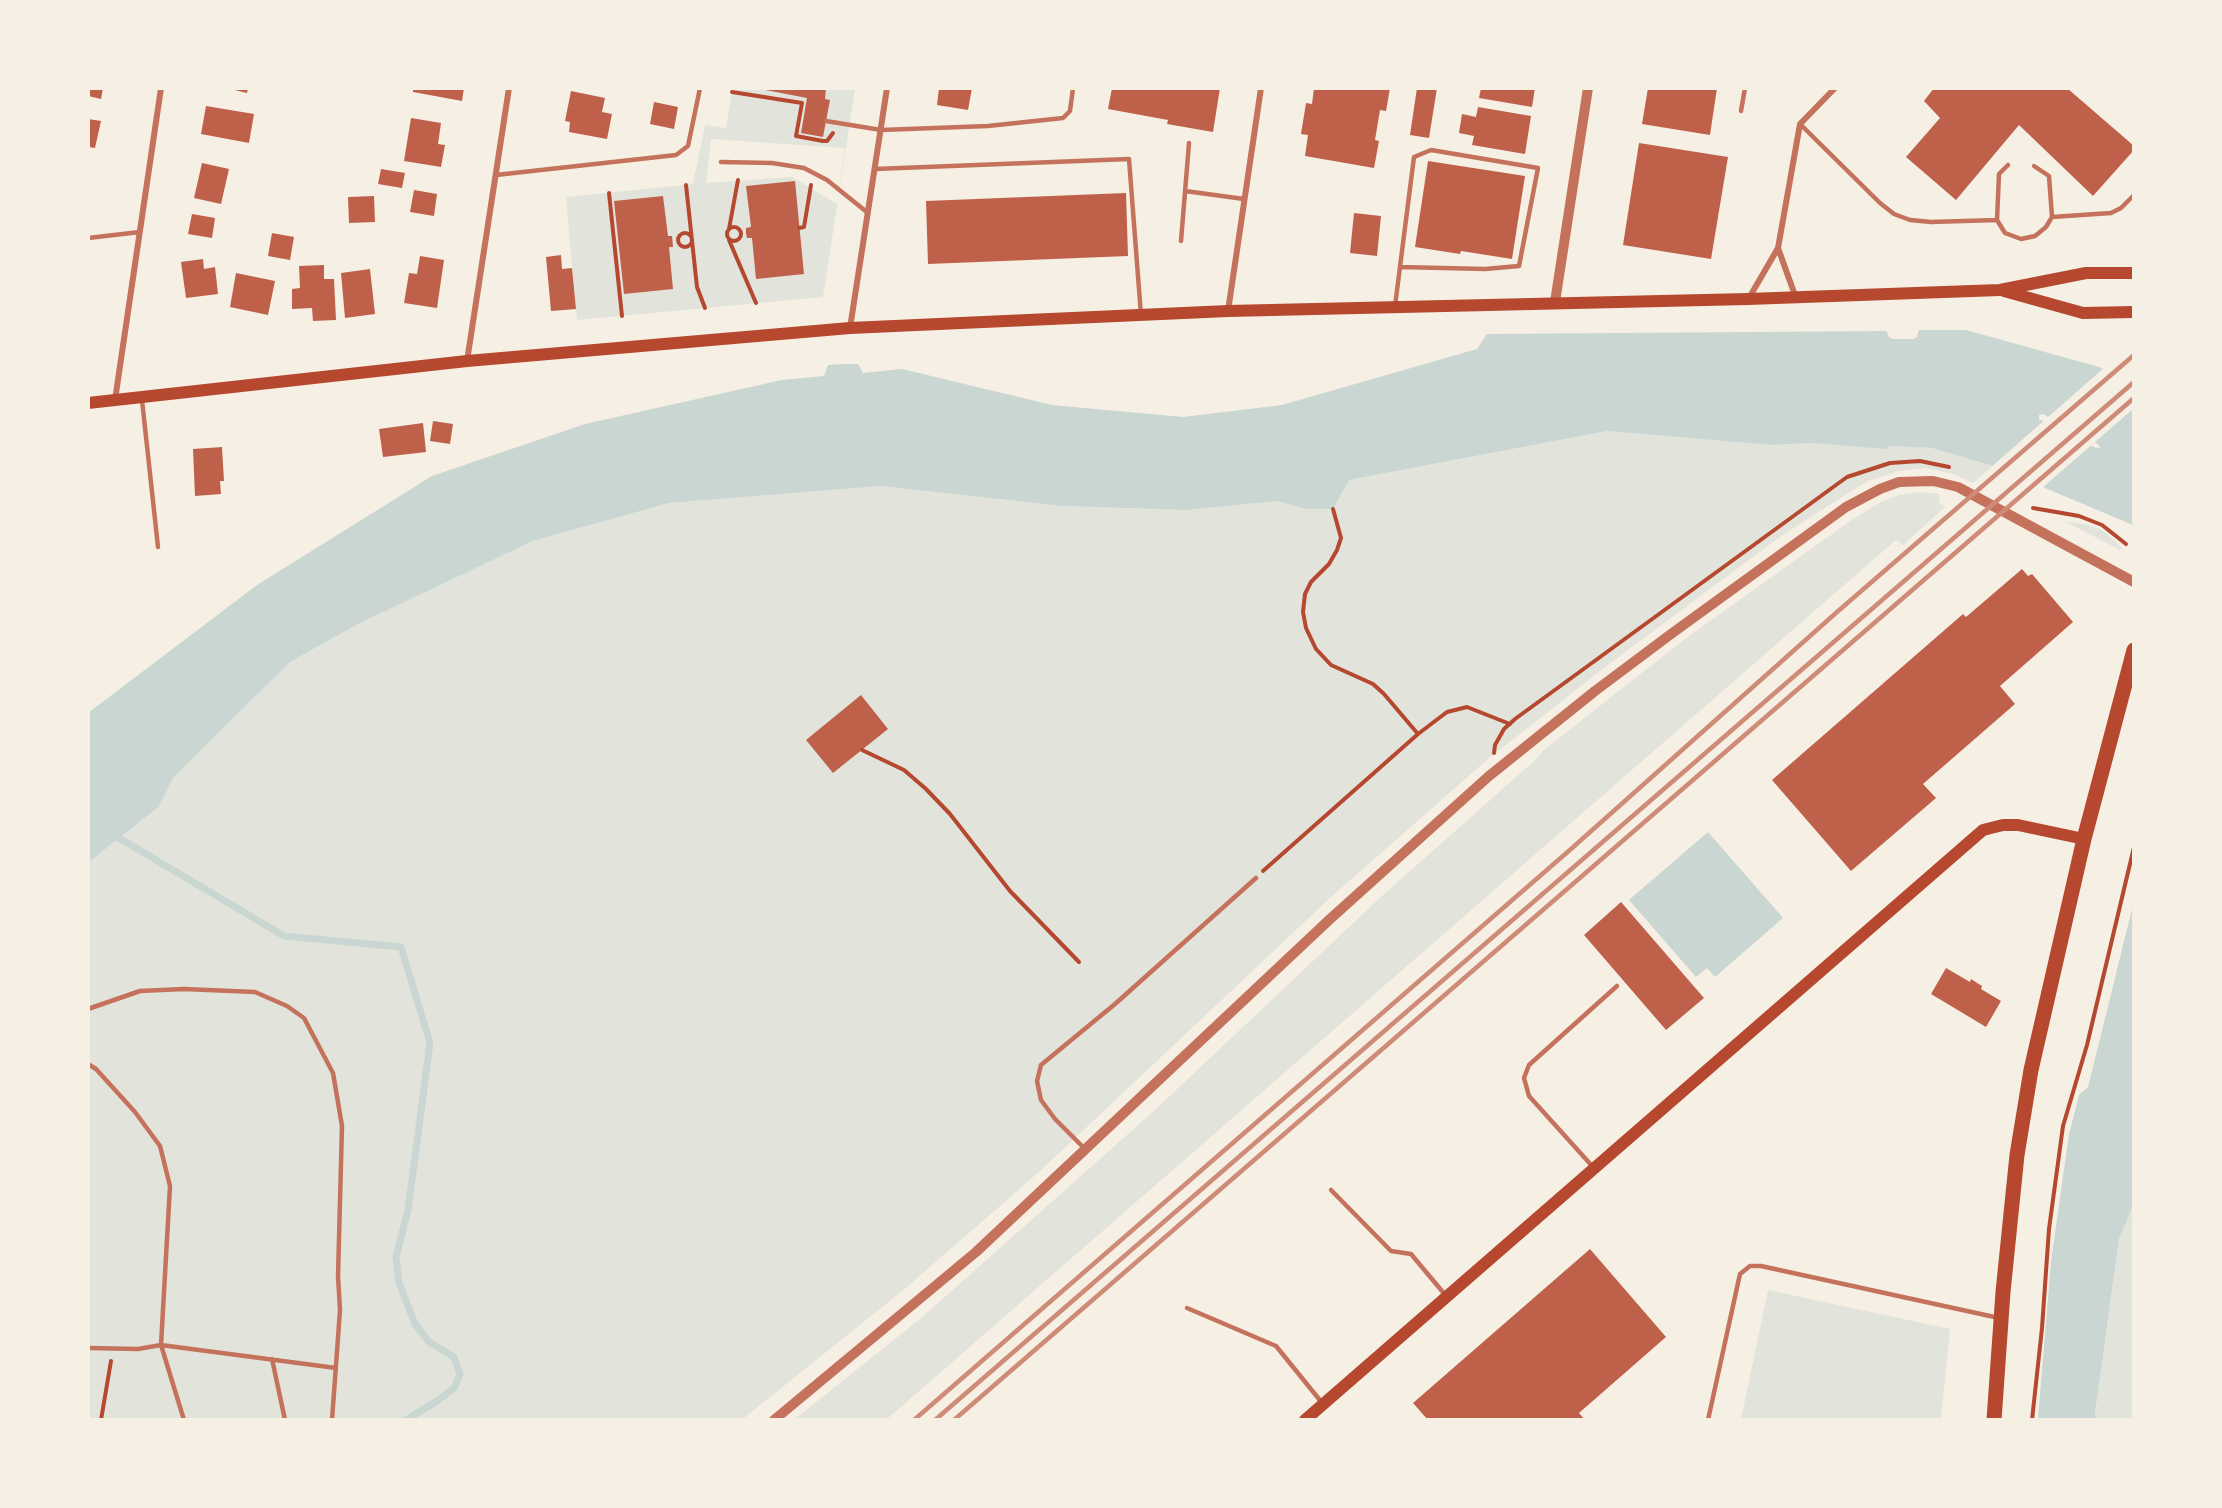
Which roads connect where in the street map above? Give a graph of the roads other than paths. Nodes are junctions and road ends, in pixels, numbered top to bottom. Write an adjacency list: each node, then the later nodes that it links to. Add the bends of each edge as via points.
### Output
1 (161, 88): 26 (street)
2 (509, 88): 19 (street)
3 (700, 88): 19 (lane, via 688,146 676,155)
4 (887, 88): 13 (street)
5 (1074, 88): 13 (lane, via 1070,111 1063,118 988,126)
6 (1261, 88): 22 (street)
7 (1588, 88): 35 (street)
8 (1745, 88): 10 (lane)
9 (1835, 88): 12 (street)
10 (1741, 111)
11 (826, 121): 13 (lane)
12 (1800, 124): 25 (lane, via 1894,214 1931,222); 29 (street)
13 (881, 130): 18 (street)
14 (1189, 142): 20 (lane)
15 (721, 162): 23 (lane, via 804,168 827,180)
16 (2008, 165): 25 (lane, via 1999,174)
17 (2034, 166): 24 (lane, via 2049,176)
18 (875, 169): 23 (street); 39 (lane, via 1129,159)
19 (496, 175): 41 (street)
20 (1185, 191): 22 (lane); 28 (lane)
21 (2133, 195): 24 (lane, via 2111,213)
22 (1244, 199): 37 (street)
23 (868, 213): 40 (street)
24 (2052, 217): 25 (lane, via 2035,237 2021,239 2006,233)
25 (1997, 220)
26 (140, 232): 27 (lane); 43 (street)
27 (88, 238)
28 (1181, 241)
29 (1778, 248): 33 (street); 34 (street)
30 (1400, 267): 30 (lane, via 1414,157 1431,150 1538,168 1519,266); 36 (lane)
31 (2130, 270): 32 (main road, via 2086,273)
32 (2000, 290): 33 (main road); 38 (main road, via 2084,313)
33 (1796, 298): 34 (main road)
34 (1748, 299): 35 (main road)
35 (1555, 302): 36 (main road)
36 (1395, 306): 37 (main road)
37 (1227, 310): 39 (main road)
38 (2133, 312)
39 (1142, 315): 40 (main road)
40 (850, 328): 41 (main road)
41 (466, 361): 42 (main road)
42 (141, 397): 43 (main road); 45 (lane)
43 (115, 400): 44 (main road)
44 (88, 403)
45 (158, 547)
46 (2133, 582): 53 (street, via 1958,487 1915,480 1864,496 1671,634 1489,776)
47 (2133, 650): 48 (main road)
48 (2084, 838): 54 (main road, via 2018,825 1983,830); 58 (main road, via 2031,1070 2017,1155)
49 (1256, 878): 53 (lane, via 1041,1065 1036,1081 1041,1100)
50 (1617, 986): 54 (lane, via 1529,1065 1524,1078 1529,1096)
51 (88, 1009): 62 (lane, via 140,991 184,988 255,992 304,1018 333,1072 342,1126)
52 (88, 1064): 59 (lane, via 135,1112 160,1146 170,1186)
53 (1085, 1149): 67 (street, via 976,1252)
54 (1594, 1168): 56 (main road)
55 (1331, 1190): 56 (lane, via 1391,1251 1411,1254)
56 (1446, 1297): 63 (main road)
57 (1187, 1308): 63 (lane, via 1276,1346)
58 (2002, 1319): 69 (lane, via 1750,1266 1740,1274); 70 (main road)
59 (161, 1345): 60 (lane, via 138,1349); 61 (lane); 64 (lane)
60 (88, 1348)
61 (272, 1359): 62 (lane); 65 (lane)
62 (336, 1368): 66 (lane)
63 (1323, 1404): 68 (main road)
64 (184, 1419)
65 (285, 1419)
66 (332, 1419)
67 (774, 1419)
68 (1305, 1419)
69 (1708, 1419)
70 (1994, 1419)

